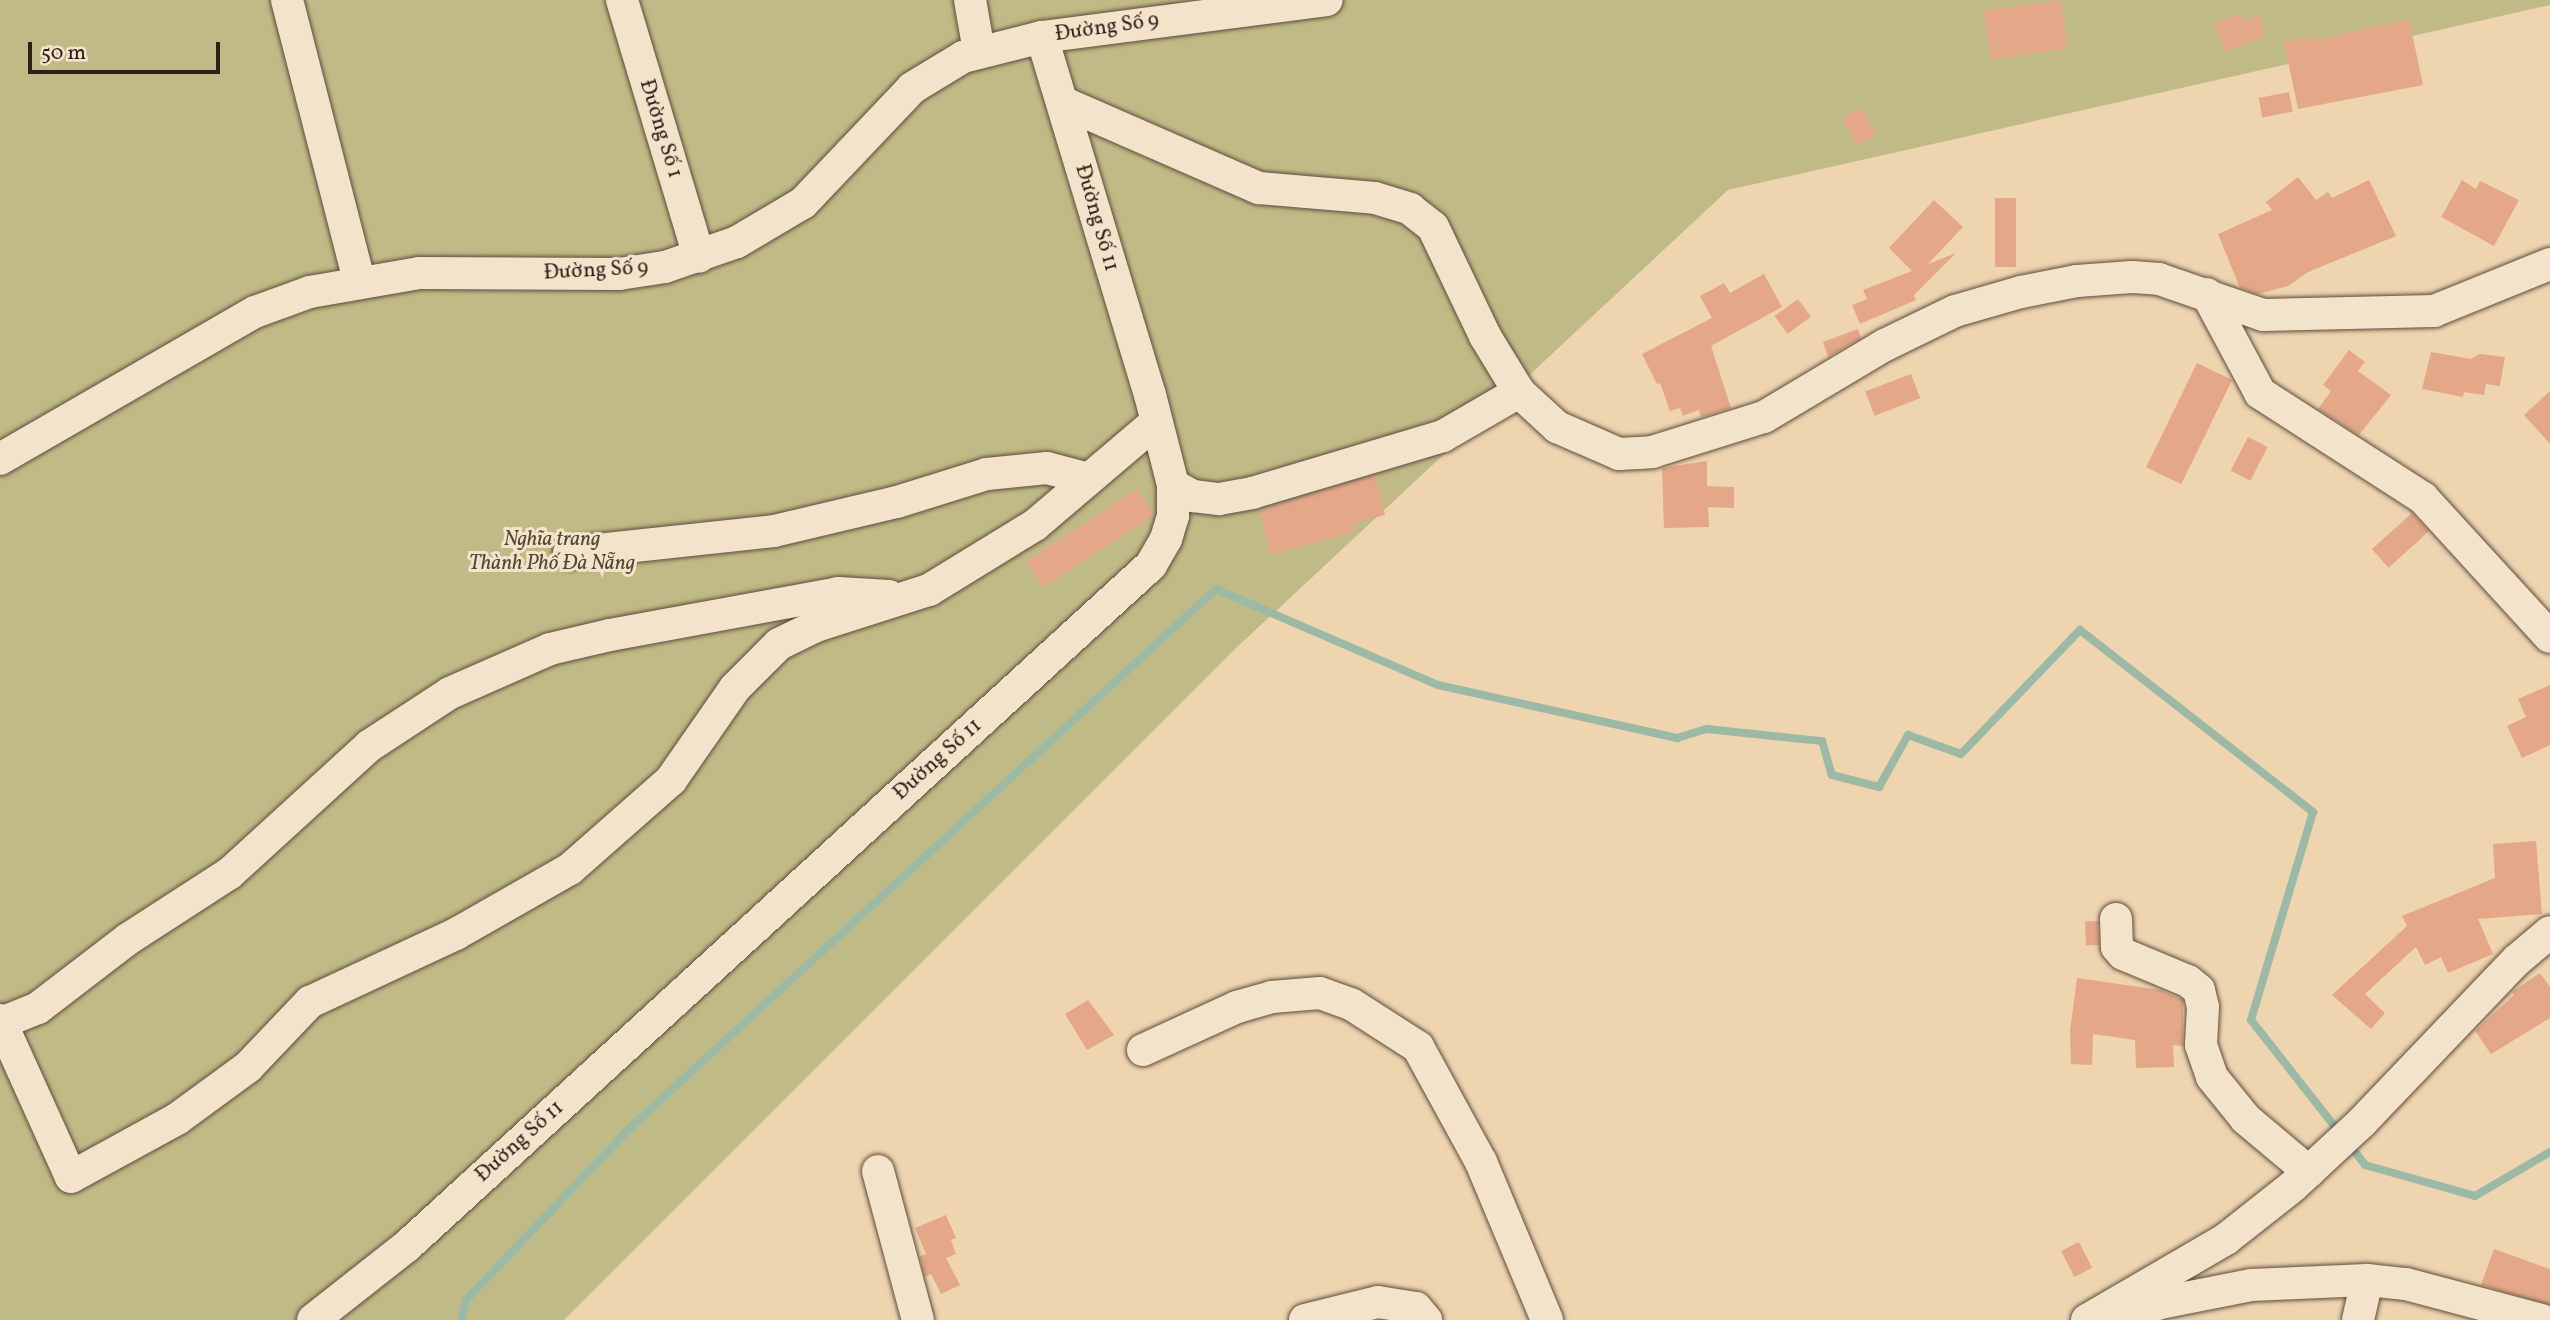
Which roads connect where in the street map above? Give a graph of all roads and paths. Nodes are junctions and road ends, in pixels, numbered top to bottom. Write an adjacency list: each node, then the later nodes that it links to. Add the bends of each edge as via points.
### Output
1 (287, 0): 10 (street)
2 (622, 0): 8 (street, Đường Số 1)
3 (970, 0): 6 (street)
4 (1326, 0): 5 (street, Đường Số 9)
5 (1042, 37): 6 (street, Đường Số 9); 7 (street, Đường Số 11)
6 (979, 51): 8 (street, Đường Số 9, via 912,88 803,203 770,225)
7 (1064, 103): 12 (street, via 1259,188 1375,198 1410,209 1433,227 1485,336); 13 (street, Đường Số 11)
8 (699, 257): 10 (street, Đường Số 9, via 619,274 419,273)
9 (2550, 264): 11 (street, via 2434,312 2263,315)
10 (359, 280): 14 (street, Đường Số 9, via 255,312)
11 (2207, 295): 12 (street, via 2159,279 2132,277 2021,292 1955,311 1885,345 1764,417 1653,452 1619,454 1588,444 1557,427); 19 (street, via 2260,393 2423,498)
12 (1519, 392): 16 (street, via 1443,436 1252,493 1219,499 1194,496)
13 (1156, 422): 15 (street); 16 (street, Đường Số 11)
14 (0, 459)
15 (1089, 479): 17 (street, via 1047,468 987,474 897,502 774,531); 18 (street, via 1035,525 929,590)
16 (1172, 485): 27 (street, Đường Số 11, via 1173,516 1151,565 407,1246)
17 (569, 553)
18 (906, 597): 22 (street, via 838,593 610,635 550,649 450,693 369,746 230,873 128,939 38,1008); 22 (street, via 816,626 779,644 734,688 671,780 570,869 456,934 310,1002 248,1067 177,1119 71,1177)
19 (2550, 637)
20 (2116, 919): 24 (street, via 2117,947 2123,954 2199,990 2201,1045 2212,1077 2246,1119)
21 (2550, 932): 24 (street)
22 (1, 1022)
23 (1143, 1050): 31 (street, via 1237,1007 1272,997 1320,993 1351,1004 1418,1047 1481,1162)
24 (2314, 1167): 32 (street, via 2227,1239)
25 (877, 1171): 28 (street)
26 (2367, 1280): 33 (street, via 2251,1284 2160,1303); 34 (street); 35 (street, via 2406,1284)
27 (313, 1320)
28 (918, 1320)
29 (1305, 1320): 30 (street, via 1378,1302 1416,1308)
30 (1426, 1320)
31 (1547, 1320)
32 (2087, 1320)
33 (2116, 1320)
34 (2358, 1320)
35 (2541, 1320)

